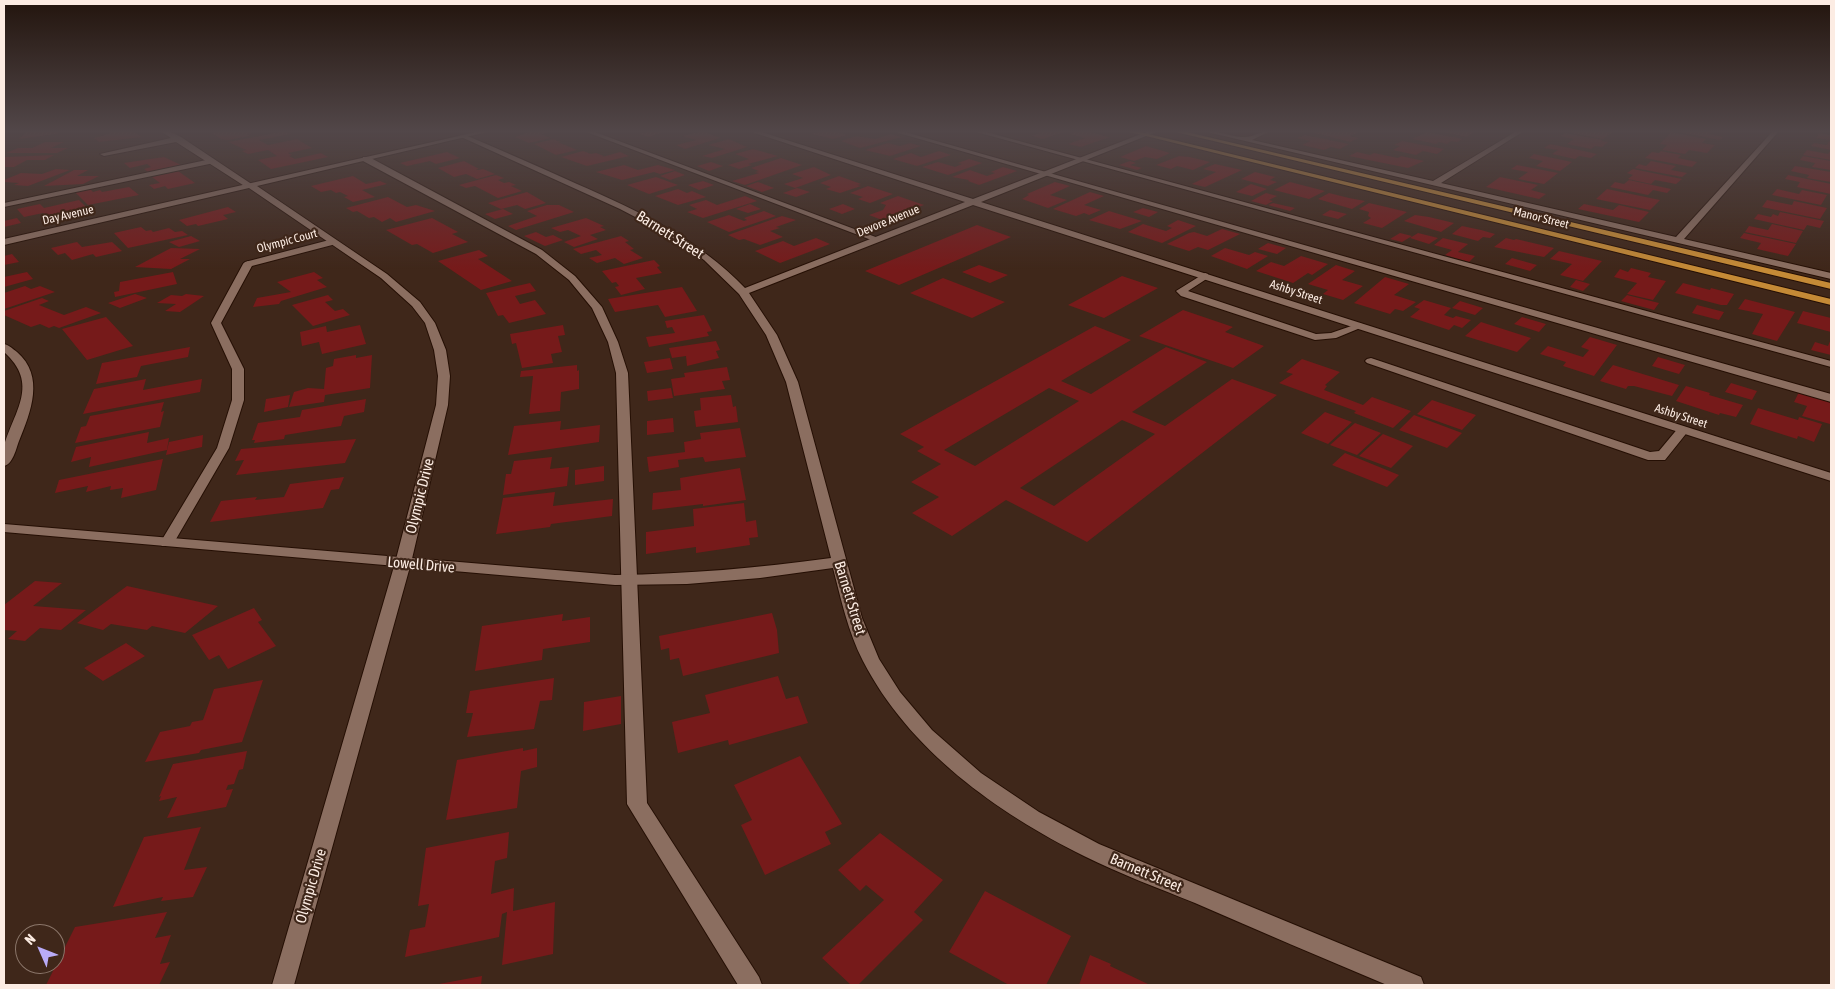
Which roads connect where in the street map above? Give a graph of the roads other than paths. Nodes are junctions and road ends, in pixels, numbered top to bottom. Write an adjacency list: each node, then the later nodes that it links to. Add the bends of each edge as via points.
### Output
1 (136, 177): 19 (street)
2 (236, 177): 17 (street, Olympic Drive)
3 (287, 177): 17 (street, Day Avenue)
4 (400, 177): 41 (street, via 539,252 572,278 597,307 613,342 622,373)
5 (554, 177): 27 (street, Barnett Street, via 647,219 699,251)
6 (713, 177): 20 (street)
7 (896, 177): 18 (street, Ashby Street)
8 (1035, 177): 18 (street, Devore Avenue)
9 (1060, 177): 33 (street)
10 (1148, 177): 32 (street)
11 (1320, 177): 28 (main road, Manor Street)
12 (1374, 177): 26 (main road, Manor Street)
13 (1405, 177): 16 (street)
14 (1445, 177): 16 (street)
15 (1734, 177): 21 (street)
16 (1434, 184): 21 (street)
17 (249, 186): 22 (street, Day Avenue); 23 (street, Olympic Drive)
18 (972, 202): 20 (street, Devore Avenue); 24 (street, Ashby Street)
19 (4, 205)
20 (878, 239): 27 (street, Devore Avenue)
21 (1678, 241): 25 (street)
22 (4, 242)
23 (333, 242): 38 (street, Olympic Court, via 248,264 216,323 238,368 238,400 223,448); 40 (street, Olympic Drive, via 384,276 416,304 430,323 440,350 444,376 442,405)
24 (1205, 276): 29 (street, Ashby Street); 29 (street, via 1181,291 1315,337 1332,336)
25 (1831, 276)
26 (1831, 286)
27 (743, 292): 39 (street, Barnett Street, via 780,349 792,382)
28 (1831, 302)
29 (1360, 326): 34 (street, Ashby Street)
30 (4, 347): 35 (street, via 22,364 29,380 28,402)
31 (1371, 362): 34 (street, via 1648,456 1660,457)
32 (1831, 364)
33 (1831, 398)
34 (1683, 430): 36 (street, Ashby Street)
35 (4, 462)
36 (1831, 477)
37 (4, 528): 38 (street, Lowell Drive)
38 (167, 543): 40 (street, Lowell Drive)
39 (839, 562): 41 (street, Lowell Drive, via 760,573); 44 (street, Barnett Street, via 854,618 880,675 926,735 974,778 1032,818 1092,850)
40 (403, 563): 41 (street, Lowell Drive); 42 (street, Olympic Drive)
41 (630, 580): 43 (street, via 637,804)
42 (283, 985)
43 (751, 985)
44 (1413, 985)

